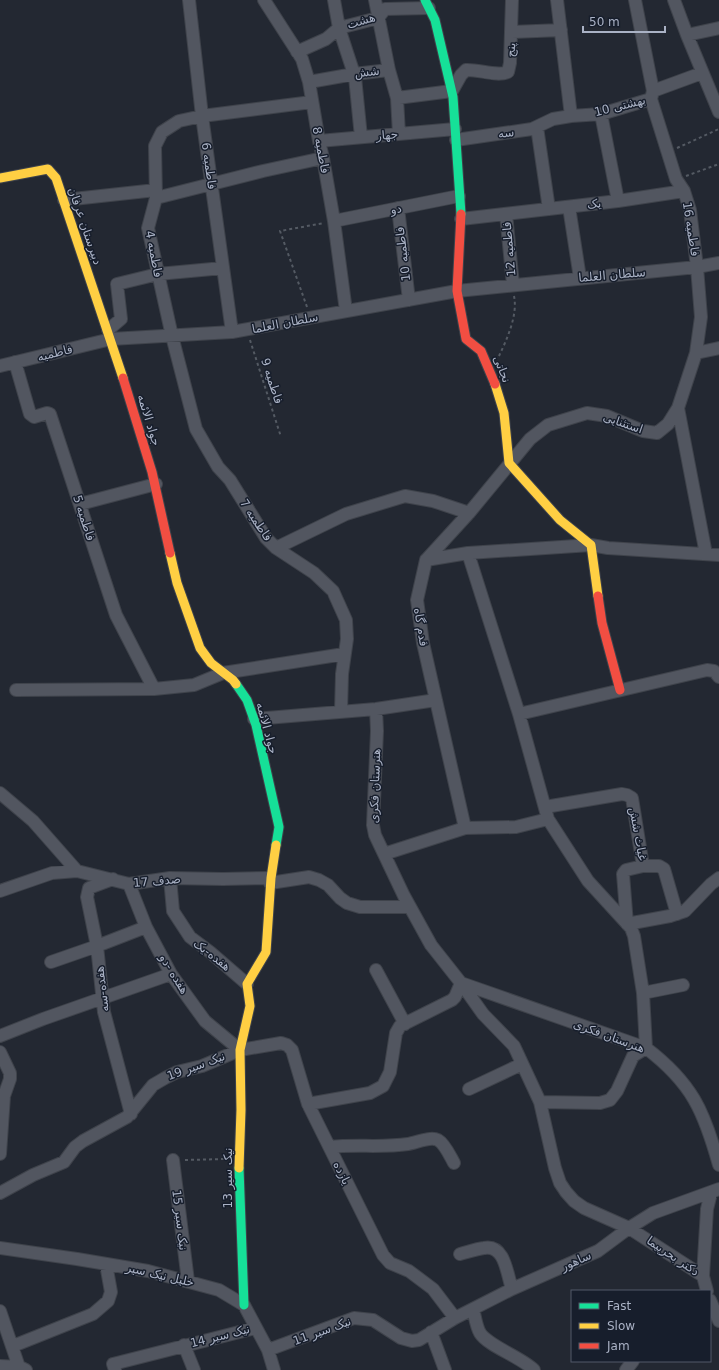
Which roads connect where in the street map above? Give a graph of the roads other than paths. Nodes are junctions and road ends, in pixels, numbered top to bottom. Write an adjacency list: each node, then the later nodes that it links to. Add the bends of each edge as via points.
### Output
1 (189, 0): 27 (street, فاطمیه 6)
2 (264, 0): 16 (street, فاطمیه 8)
3 (334, 0): 11 (street)
4 (375, 0): 10 (street)
5 (512, 0): 14 (street)
6 (557, 0): 13 (street)
7 (635, 0): 22 (street)
8 (674, 0): 15 (street)
9 (427, 4): 10 (street, هشت, via 385,9); 21 (street, via 435,20)
10 (378, 18): 11 (street, هشت); 17 (street)
11 (339, 28): 16 (street, هشت, via 326,39); 19 (street)
12 (719, 28): 15 (street)
13 (561, 30): 14 (street, پنج); 28 (street)
14 (512, 32): 21 (street, پنج, via 508,72 503,74 466,70)
15 (687, 35): 18 (street)
16 (297, 52): 20 (street, فاطمیه 8, via 302,59)
17 (388, 70): 19 (street, شش); 23 (street, شش)
18 (702, 73): 22 (street, بهشتی 10); 25 (street)
19 (354, 74): 20 (street, شش); 33 (street)
20 (309, 82): 24 (street, فاطمیه 8)
21 (452, 91): 23 (street); 32 (street)
22 (652, 95): 26 (street, بهشتی 10); 38 (street, via 667,152 676,179)
23 (397, 98): 31 (street, شش)
24 (312, 102): 27 (street, فاطمیه 4); 34 (street, فاطمیه 8)
25 (719, 112)
26 (601, 114): 28 (street, بهشتی 10); 42 (street)
27 (202, 116): 37 (street, فاطمیه 6); 39 (street, فاطمیه 4, via 179,121 162,132 155,146)
28 (571, 116): 29 (street, بهشتی 10)
29 (553, 119): 30 (street, سه)
30 (537, 128): 32 (street, سه); 45 (street)
31 (400, 134): 32 (street, جهار); 33 (street, جهار)
32 (456, 134): 40 (street)
33 (361, 137): 34 (street, جهار)
34 (319, 141): 35 (street, فاطمیه 8)
35 (323, 158): 37 (street); 48 (street, فاطمیه 8)
36 (0, 178): 41 (street, دبیرستان عرفان, via 48,169 56,178)
37 (212, 185): 39 (street); 51 (street, فاطمیه 6)
38 (684, 191): 42 (street, یک); 50 (street, فاطمیه 16, via 690,210)
39 (156, 194): 41 (street); 52 (street, فاطمیه 4, via 148,228)
40 (459, 196): 44 (street, دو); 47 (street)
41 (64, 200): 59 (street, دبیرستان عرفان)
42 (618, 201): 43 (street, یک)
43 (569, 207): 45 (street, یک); 53 (street)
44 (398, 208): 48 (street, دو); 56 (street, فاطمیه 10)
45 (549, 209): 46 (street, یک)
46 (506, 214): 47 (street, یک); 54 (street, فاطمیه 12)
47 (461, 219): 55 (street)
48 (334, 221): 57 (street, فاطمیه 8)
49 (719, 263): 50 (street, سلطان العلما)
50 (697, 267): 53 (street, سلطان العلما); 62 (street, استثنایی, via 701,317)
51 (223, 268): 52 (street); 58 (street, فاطمیه 6)
52 (158, 274): 59 (street, via 117,284 121,319); 60 (street, فاطمیه 4)
53 (580, 278): 54 (street, سلطان العلما)
54 (513, 285): 55 (street, سلطان العلما)
55 (457, 291): 56 (street, سلطان العلما); 66 (street, نجاتی, via 466,339 481,351 494,379 504,413)
56 (409, 300): 57 (street, سلطان العلما)
57 (346, 311): 58 (street, سلطان العلما)
58 (232, 332): 60 (street, سلطان العلما)
59 (109, 334): 60 (street, سلطان العلما); 63 (street, فاطمیه); 67 (street, جواد الائمه)
60 (172, 336): 71 (street, فاطمیه 7, via 196,429 218,467 230,480 266,538)
61 (719, 348): 62 (street)
62 (696, 353): 65 (street, استثنایی)
63 (15, 362): 64 (street, فاطمیه); 68 (street, فاطمیه 5, via 30,414 50,414)
64 (0, 366)
65 (678, 408): 66 (street, استثنایی, via 668,424 657,433 643,431 607,416 587,413 548,425 530,439); 73 (street)
66 (509, 463): 69 (street, استثنایی); 70 (street, via 560,520)
67 (156, 484): 68 (street); 77 (street, جواد الائمه, via 178,582 200,648 211,663)
68 (80, 504): 79 (street, فاطمیه 5, via 116,615)
69 (469, 513): 71 (street, via 433,501 405,496 346,514); 75 (street, استثنایی)
70 (591, 545): 72 (street); 73 (street); 81 (street, via 602,622)
71 (276, 548): 76 (street, فاطمیه 7, via 314,573 333,591 346,620 347,639)
72 (468, 553): 75 (street); 85 (street)
73 (706, 554): 74 (street)
74 (719, 555)
75 (426, 560): 82 (street, قدم گاه, via 417,600 423,643)
76 (344, 654): 77 (street); 84 (street, فاطمیه 7)
77 (223, 673): 79 (street, via 194,686); 86 (street, جواد الائمه, via 240,688)
78 (716, 674): 81 (street, via 707,670)
79 (154, 689): 80 (street)
80 (16, 690)
81 (620, 690): 85 (street)
82 (436, 700): 83 (street); 89 (street, قدم گاه)
83 (376, 709): 84 (street); 90 (street, هنرستان فکری, via 373,826 374,835)
84 (341, 712): 86 (street)
85 (519, 714): 88 (street)
86 (254, 719): 96 (street, جواد الائمه, via 279,827)
87 (0, 793): 92 (street, via 33,821)
88 (547, 813): 89 (street, غیاث شش, via 516,827); 91 (street, غیاث شش, via 627,795 632,798); 101 (street, via 588,881)
89 (465, 828): 90 (street)
90 (384, 854): 99 (street, هنرستان فکری)
91 (643, 866): 100 (street, غیاث شش, via 660,866 664,869); 101 (street, via 626,870 623,874)
92 (76, 871): 95 (street, صدف 17); 98 (street, صدف 17, via 52,874)
93 (170, 878): 96 (street, صدف 17); 97 (street, صدف 17); 108 (street, هفده-یک, via 173,911 190,938)
94 (719, 878): 100 (street, via 685,911)
95 (113, 879): 97 (street, صدف 17); 103 (street, هفده-سه, via 89,888 87,892)
96 (270, 881): 99 (street, صدف 17, via 309,877 328,885 340,898 360,908); 108 (street, جواد الائمه, via 266,952)
97 (129, 884): 102 (street, هفده -دو)
98 (0, 891)
99 (410, 906): 107 (street, هنرستان فکری, via 431,945)
100 (677, 914): 101 (street)
101 (627, 924): 110 (street, via 634,936)
102 (146, 927): 103 (street); 106 (street, هفده -دو)
103 (97, 946): 104 (street); 111 (street, هفده-سه)
104 (51, 962)
105 (376, 970): 112 (street)
106 (171, 974): 111 (street); 115 (street, هفده -دو, via 204,1021)
107 (461, 983): 112 (street, via 452,1000); 114 (street, هنرستان فکری); 117 (street, هنرستان فکری, via 483,1014 514,1046)
108 (247, 984): 115 (street, via 250,1006)
109 (683, 985): 110 (street)
110 (643, 993): 114 (street)
111 (102, 999): 113 (street, via 43,1018); 122 (street, هفده-سه)
112 (405, 1024): 121 (street, via 400,1026 396,1033 390,1072 382,1086 370,1093)
113 (0, 1036)
114 (646, 1048): 120 (street, via 633,1056 618,1091 610,1100 600,1103); 127 (street, هنرستان فکری, via 663,1061 690,1092 710,1132)
115 (240, 1050): 121 (street, یازده, via 287,1044 292,1050); 122 (street, نیک سیر 19, via 202,1066 177,1072 153,1084); 139 (street, نیک سیر 13, via 239,1174)
116 (0, 1052): 119 (street, via 10,1073)
117 (522, 1064): 118 (street); 120 (street, هنرستان فکری)
118 (469, 1089)
119 (2, 1096): 124 (street)
120 (540, 1102): 130 (street, هنرستان فکری, via 555,1168 566,1192 584,1208)
121 (308, 1104): 123 (street, یازده)
122 (131, 1114): 129 (street, نیک سیر 19, via 74,1147 64,1162)
123 (330, 1147): 126 (street, via 408,1144 431,1139 443,1144); 142 (street, یازده, via 383,1255 390,1263 409,1271 433,1289)
124 (0, 1154)
125 (172, 1160): 135 (street, نیک سیر 15)
126 (454, 1163)
127 (719, 1165)
128 (715, 1191): 130 (street, ساهور, via 652,1213); 134 (street, via 707,1209)
129 (0, 1193)
130 (629, 1228): 134 (street, دکتر بحرپیما); 136 (street, ساهور, via 598,1251)
131 (0, 1248): 133 (street, خلیل نیک سیر)
132 (460, 1254): 136 (street, via 485,1247 495,1248 502,1254)
133 (106, 1264): 135 (street, خلیل نیک سیر); 147 (street, via 111,1292 108,1301 93,1314)
134 (703, 1276): 137 (street, دکتر بحرپیما)
135 (188, 1281): 139 (street, خلیل نیک سیر, via 219,1290)
136 (512, 1289): 140 (street, ساهور)
137 (707, 1290)
138 (711, 1302): 143 (street)
139 (244, 1305): 144 (street)
140 (473, 1308): 142 (street, ساهور); 156 (street, via 477,1326 486,1340)
141 (0, 1311): 147 (street)
142 (455, 1318): 145 (street, ساهور)
143 (719, 1321)
144 (255, 1328): 146 (street, نیک سیر 14); 148 (street)
145 (431, 1332): 148 (street, نیک سیر 11, via 419,1340 412,1341 402,1338 373,1320 354,1318); 155 (street)
146 (184, 1345): 151 (street, نیک سیر 14); 153 (street)
147 (13, 1346): 152 (street)
148 (268, 1350): 154 (street)
149 (632, 1362): 157 (street)
150 (0, 1366): 152 (street)
151 (114, 1367)
152 (22, 1369)
153 (194, 1370)
154 (274, 1370)
155 (445, 1370)
156 (534, 1370)
157 (626, 1370)

